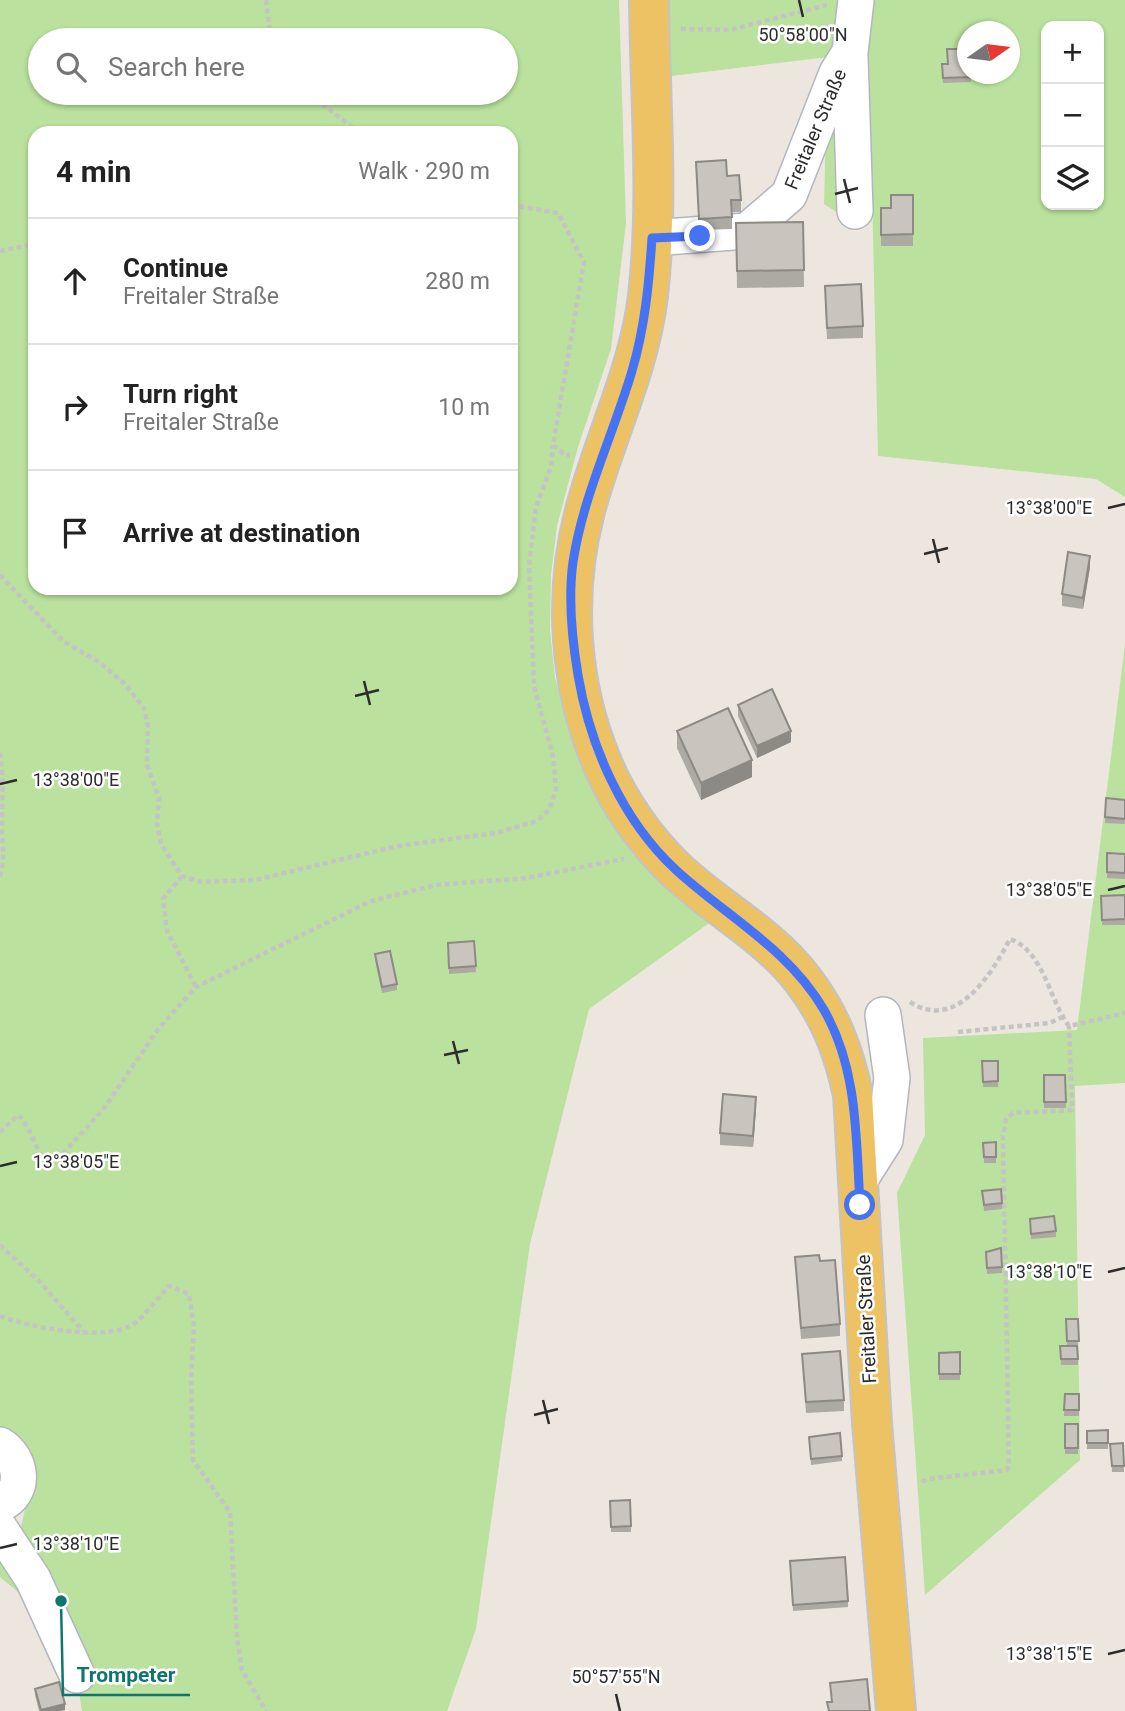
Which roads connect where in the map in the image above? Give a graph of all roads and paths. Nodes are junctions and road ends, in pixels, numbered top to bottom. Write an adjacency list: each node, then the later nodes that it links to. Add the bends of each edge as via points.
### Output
1 (266, 0): 4 (path)
2 (845, 1): 3 (path, via 730,30); 5 (lane, Freitaler Straße)
3 (649, 13): 10 (main road, Freitaler Straße)
4 (270, 28)
5 (850, 52): 9 (lane); 10 (lane, Freitaler Straße, via 837,73 789,195 747,231)
6 (324, 105): 7 (path)
7 (350, 126)
8 (518, 206): 13 (path, via 558,213 584,262)
9 (855, 211)
10 (652, 238): 28 (main road, Freitaler Straße, via 648,298 637,349 585,508 573,562 571,598 578,677 603,764 624,806 675,869 768,944 802,978 824,1010 844,1052 853,1095)
11 (28, 245): 12 (path)
12 (0, 251)
13 (553, 445): 14 (path, via 565,455); 19 (path, via 551,467 536,507 529,566 534,686 553,756 556,790 549,810 537,821 496,833 398,846 254,880 201,883)
14 (576, 454)
15 (0, 575): 19 (path, via 63,641 99,662 144,708 147,765 159,799 161,844)
16 (0, 753): 17 (path, via 5,785)
17 (1, 829): 20 (path, via 6,853)
18 (618, 862): 21 (path, via 526,878 436,884 371,901)
19 (181, 876): 21 (path, via 163,899 167,931)
20 (0, 877)
21 (196, 987): 27 (path, via 159,1027 102,1111 57,1161 46,1164 34,1147 25,1120 18,1115)
22 (1125, 1013): 25 (path)
23 (883, 1015): 24 (path, via 894,999 906,1000 925,1012 951,1009 976,990 1010,939 1021,943 1043,973); 28 (lane, via 892,1078 885,1140)
24 (1062, 1017): 25 (path); 26 (path, via 1050,1023)
25 (1069, 1026): 33 (path, via 1072,1110 1013,1113 1006,1120 1003,1137 1009,1466 1007,1470)
26 (958, 1032)
27 (0, 1132)
28 (859, 1181): 38 (main road, Freitaler Straße, via 872,1423)
29 (0, 1245): 31 (path)
30 (0, 1316): 31 (path, via 41,1328)
31 (83, 1332): 37 (path, via 133,1325 169,1286 189,1294 194,1326 193,1460 230,1511 242,1670)
32 (0, 1445): 34 (lane, via 10,1451 20,1475 16,1492)
33 (922, 1482)
34 (0, 1504)
35 (0, 1529): 36 (lane, via 33,1579)
36 (77, 1675)
37 (266, 1711)
38 (896, 1711)

